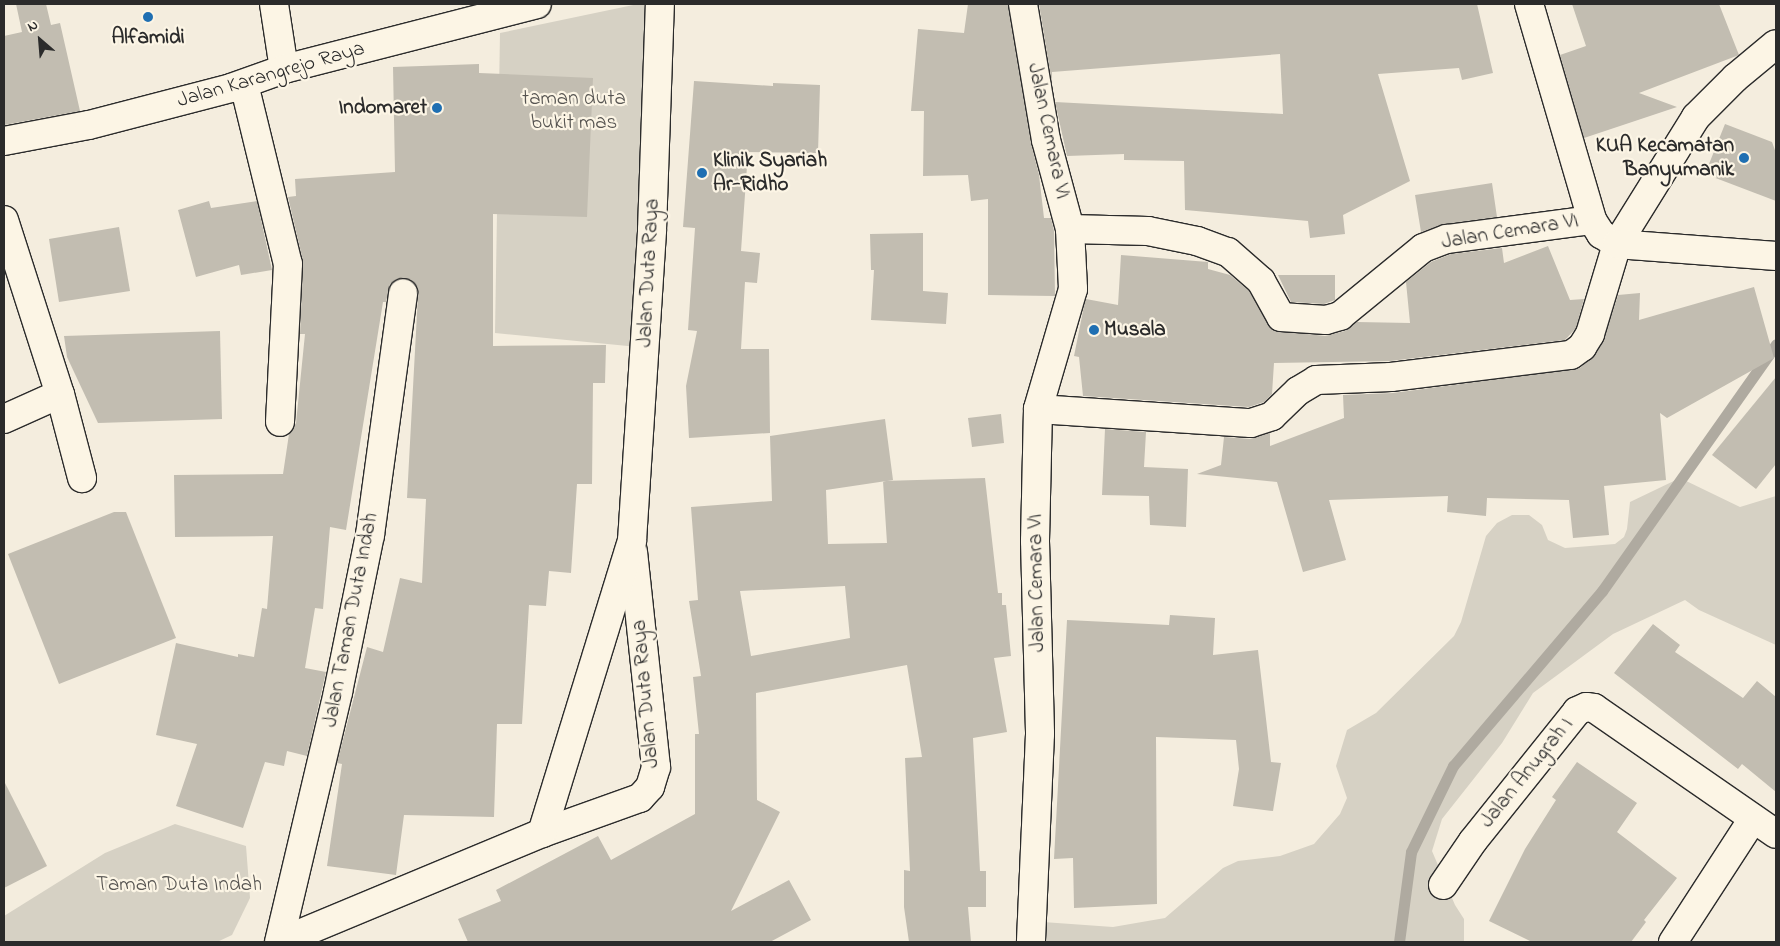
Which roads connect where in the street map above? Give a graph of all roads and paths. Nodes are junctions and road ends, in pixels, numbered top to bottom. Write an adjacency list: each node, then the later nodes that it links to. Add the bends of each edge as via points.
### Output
1 (274, 4): 8 (street)
2 (537, 4): 6 (street, Jalan Karangrejo Raya)
3 (660, 4): 22 (street, Jalan Duta Raya, via 652,230)
4 (1023, 4): 13 (street, Jalan Cemara VI, via 1046,140)
5 (1529, 4): 12 (street)
6 (468, 13): 8 (street, Jalan Karangrejo Raya)
7 (1776, 44): 14 (street, via 1735,78 1696,117)
8 (284, 69): 9 (street, Jalan Karangrejo Raya)
9 (244, 84): 10 (street, Jalan Karangrejo Raya, via 89,124); 20 (street, via 288,264)
10 (4, 141)
11 (4, 220): 17 (street)
12 (1592, 220): 13 (street, Jalan Cemara VI, via 1447,239 1422,248 1340,316 1326,320 1281,317 1260,282 1228,252 1148,231); 14 (street, via 1601,234)
13 (1070, 229): 18 (street, Jalan Cemara VI, via 1073,289)
14 (1617, 244): 15 (street); 18 (street, via 1590,334 1582,347 1571,355 1391,377 1316,380 1298,390 1272,416 1251,423)
15 (1776, 256)
16 (403, 293): 27 (street, Jalan Taman Duta Indah, via 370,536 338,692)
17 (60, 394): 19 (street); 21 (street)
18 (1038, 409): 28 (street, Jalan Cemara VI, via 1035,541 1040,734)
19 (4, 419)
20 (280, 422)
21 (82, 478)
22 (632, 542): 24 (street, Jalan Duta Raya); 24 (street, Jalan Duta Raya, via 656,767 650,787 640,798)
23 (1753, 819): 25 (street, Jalan Anugrah I); 26 (street, Jalan Anugrah I, via 1594,708 1586,707 1577,710); 29 (street)
24 (542, 833): 27 (street, Jalan Duta Raya)
25 (1776, 834)
26 (1442, 885)
27 (279, 942)
28 (1031, 942)
29 (1673, 942)

